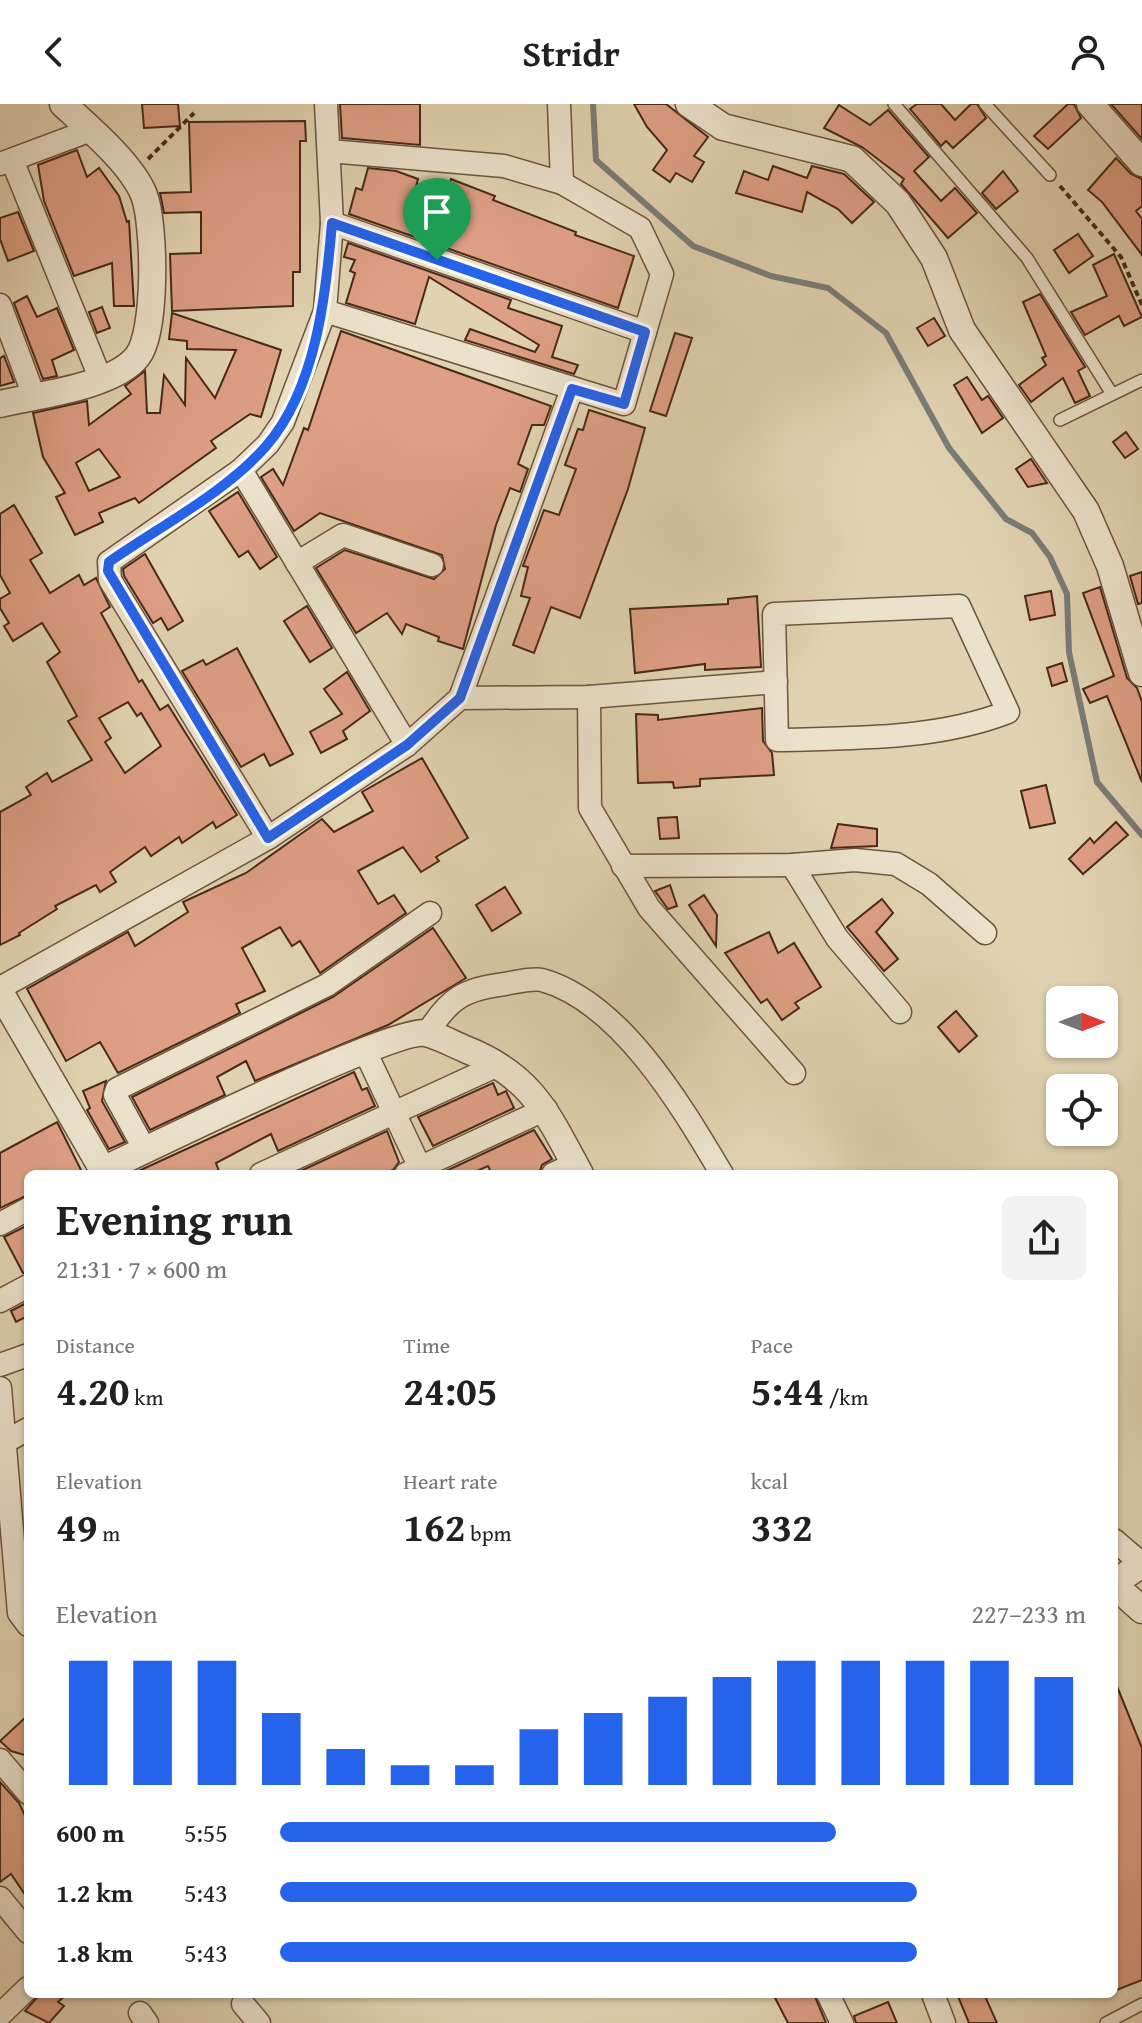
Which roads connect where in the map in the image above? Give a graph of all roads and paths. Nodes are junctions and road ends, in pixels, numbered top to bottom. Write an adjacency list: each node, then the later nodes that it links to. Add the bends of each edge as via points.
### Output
1 (63, 104): 9 (street)
2 (326, 104): 10 (street)
3 (559, 104): 15 (street)
4 (689, 104): 31 (street, via 723,127 852,159 898,203 934,258 962,330 1086,511)
5 (894, 104): 24 (lane, via 1027,258)
6 (985, 104): 14 (lane)
7 (1090, 104): 12 (street)
8 (194, 113): 13 (path)
9 (91, 130): 11 (street); 13 (street)
10 (329, 151): 15 (street, via 504,166); 16 (street)
11 (6, 162): 21 (street)
12 (1142, 163)
13 (130, 172): 21 (street, via 148,214 149,328 137,358)
14 (1050, 175): 18 (path, via 1121,257)
15 (562, 183): 20 (street, via 640,228 662,274)
16 (332, 223): 19 (street); 20 (street)
17 (0, 305): 25 (street)
18 (1142, 305)
19 (325, 311): 23 (street); 28 (street, via 283,422)
20 (645, 332): 23 (street, via 624,404)
21 (101, 380): 25 (street)
22 (1142, 380): 24 (lane)
23 (572, 389): 34 (street)
24 (1112, 394): 27 (lane)
25 (34, 396): 26 (street)
26 (0, 404)
27 (1060, 420)
28 (241, 470): 29 (street); 36 (street, via 109,562 108,571)
29 (297, 563): 30 (street, via 343,535); 35 (street)
30 (432, 565)
31 (1141, 664)
32 (776, 682): 32 (street, via 777,740 886,737 1008,712 959,606 774,614); 33 (street)
33 (589, 697): 34 (street); 38 (street, via 590,808)
34 (460, 698): 35 (street)
35 (407, 745): 36 (street)
36 (268, 838): 41 (street)
37 (792, 865): 38 (street); 40 (street, via 855,860 896,864 929,884); 42 (street, via 837,938)
38 (623, 866): 46 (street, via 649,908)
39 (430, 913): 49 (street, via 327,985 117,1089 115,1095)
40 (985, 933)
41 (0, 990): 50 (street)
42 (900, 1012)
43 (427, 1034): 44 (street, via 401,1035); 45 (street); 56 (street, via 445,1005 477,987 540,979 605,1013 681,1105)
44 (365, 1051): 48 (street); 49 (street)
45 (498, 1065): 47 (street, via 521,1079); 48 (street)
46 (794, 1073)
47 (546, 1109): 54 (street); 55 (street)
48 (395, 1113): 52 (street); 53 (street)
49 (145, 1150): 51 (street)
50 (99, 1170)
51 (107, 1170)
52 (270, 1170)
53 (415, 1170)
54 (420, 1170)
55 (569, 1170)
56 (720, 1170)
57 (24, 1211): 58 (street)
58 (0, 1224)
59 (24, 1288): 60 (street)
60 (0, 1301)
61 (24, 1356): 62 (street)
62 (0, 1365)
63 (0, 1388): 65 (street)
64 (24, 1431): 65 (street)
65 (5, 1442): 66 (street)
66 (19, 1496): 69 (street)
67 (1118, 1543): 68 (street)
68 (1142, 1564): 70 (street)
69 (22, 1568): 72 (street)
70 (1118, 1581)
71 (1118, 1588): 73 (street)
72 (24, 1605)
73 (1142, 1610)
74 (0, 1760): 75 (street)
75 (24, 1780)
76 (0, 1898): 77 (street)
77 (24, 1927)
78 (24, 1992): 83 (street)
79 (830, 1998): 85 (street)
80 (935, 1998): 86 (street)
81 (243, 2004): 84 (street)
82 (1142, 2004): 87 (lane)
83 (0, 2015)
84 (259, 2023)
85 (842, 2023)
86 (944, 2023)
87 (1106, 2023)

